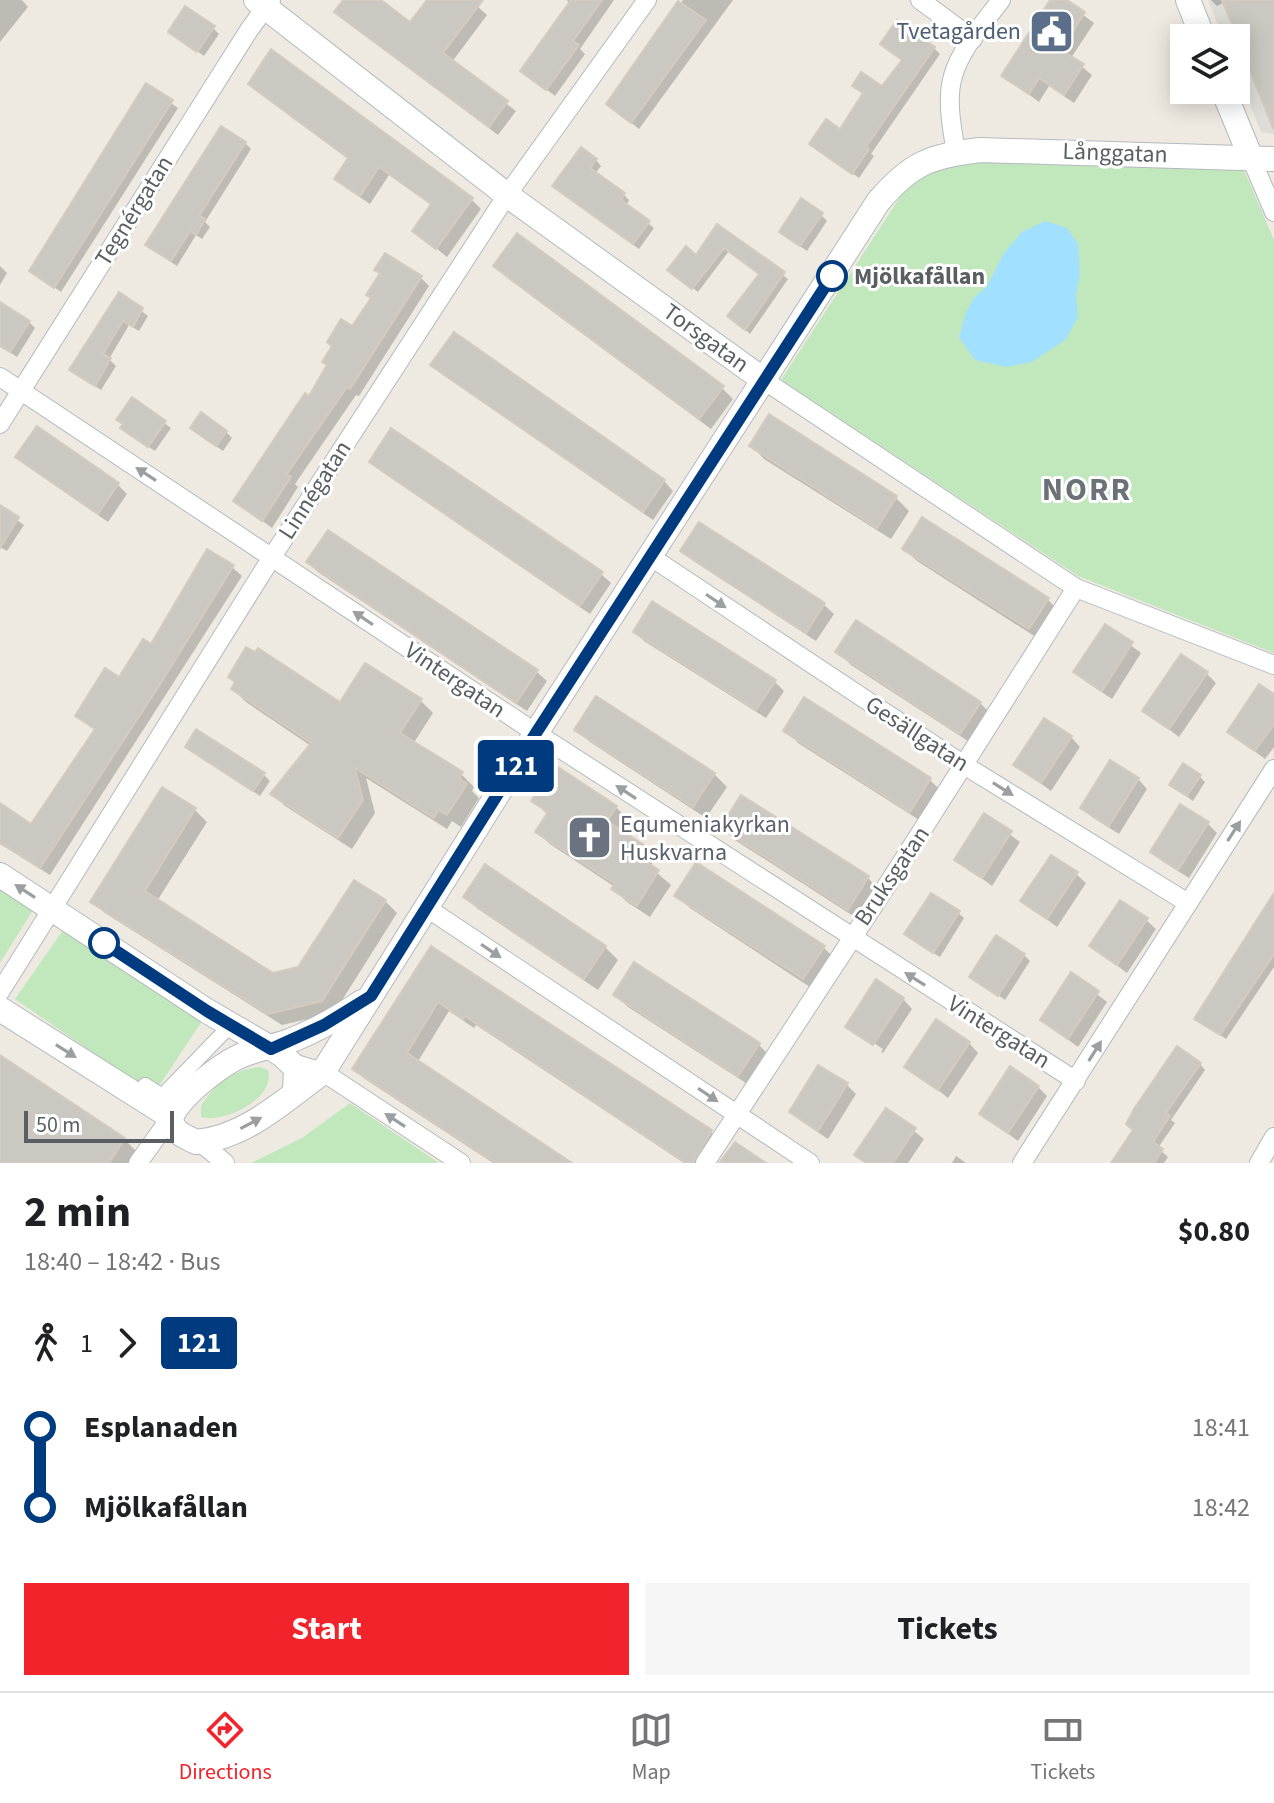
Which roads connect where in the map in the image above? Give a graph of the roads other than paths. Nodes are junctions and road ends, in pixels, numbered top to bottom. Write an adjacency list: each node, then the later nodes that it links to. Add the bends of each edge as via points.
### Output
1 (647, 0): 11 (street, Linnégatan)
2 (920, 0): 7 (street)
3 (1001, 0): 7 (street)
4 (1188, 0): 6 (street)
5 (264, 2): 11 (street, Torsgatan); 15 (street, Tegnérgatan)
6 (1197, 24)
7 (973, 39): 9 (street, via 952,77)
8 (1231, 104): 10 (street)
9 (956, 153): 10 (street, Långgatan); 14 (street, Långgatan, via 921,164 878,202)
10 (1263, 158): 12 (street)
11 (507, 195): 14 (street, Torsgatan); 17 (street, Linnégatan)
12 (1274, 212)
13 (0, 377): 15 (street, Vintergatan)
14 (765, 381): 18 (street, Långgatan); 19 (street, Torsgatan)
15 (21, 391): 16 (street, Tegnérgatan); 17 (street, Vintergatan, one-way to 15)
16 (0, 424)
17 (272, 557): 21 (street, Vintergatan, one-way to 17); 27 (street, Linnégatan)
18 (651, 557): 21 (street, Långgatan); 22 (street, Gesällgatan, one-way to 22)
19 (1076, 588): 20 (street, Torsgatan); 22 (street, Bruksgatan)
20 (1274, 665)
21 (536, 733): 26 (street, Långgatan); 28 (street, Vintergatan, one-way to 21)
22 (964, 765): 25 (street, Gesällgatan, one-way to 25); 28 (street, Bruksgatan)
23 (1274, 769): 25 (street, one-way to 23)
24 (0, 875): 27 (street, one-way to 24)
25 (1188, 903): 36 (street, one-way to 25)
26 (427, 908): 30 (street, Långgatan); 39 (street, one-way to 39)
27 (53, 909): 29 (street, Linnégatan); 33 (street)
28 (850, 938): 36 (street, Vintergatan, one-way to 28); 39 (street, Bruksgatan)
29 (0, 992)
30 (371, 996): 33 (street); 35 (street, Långgatan)
31 (0, 1009): 40 (street, one-way to 40)
32 (223, 1033): 37 (street, via 162,1096)
33 (271, 1049): 34 (street); 40 (street, via 248,1052 210,1075)
34 (293, 1063): 35 (street); 38 (street)
35 (323, 1072): 38 (street); 46 (street, one-way to 35)
36 (1076, 1081): 49 (street)
37 (145, 1085)
38 (295, 1092): 42 (street, one-way to 38, via 241,1128)
39 (736, 1115): 47 (street, Bruksgatan); 48 (street)
40 (171, 1117): 42 (street, via 174,1129); 43 (street)
41 (1274, 1137): 50 (street)
42 (195, 1141): 43 (street); 45 (street)
43 (151, 1144): 44 (street)
44 (138, 1163)
45 (225, 1163)
46 (461, 1163)
47 (705, 1163)
48 (810, 1163)
49 (1022, 1163)
50 (1259, 1163)

